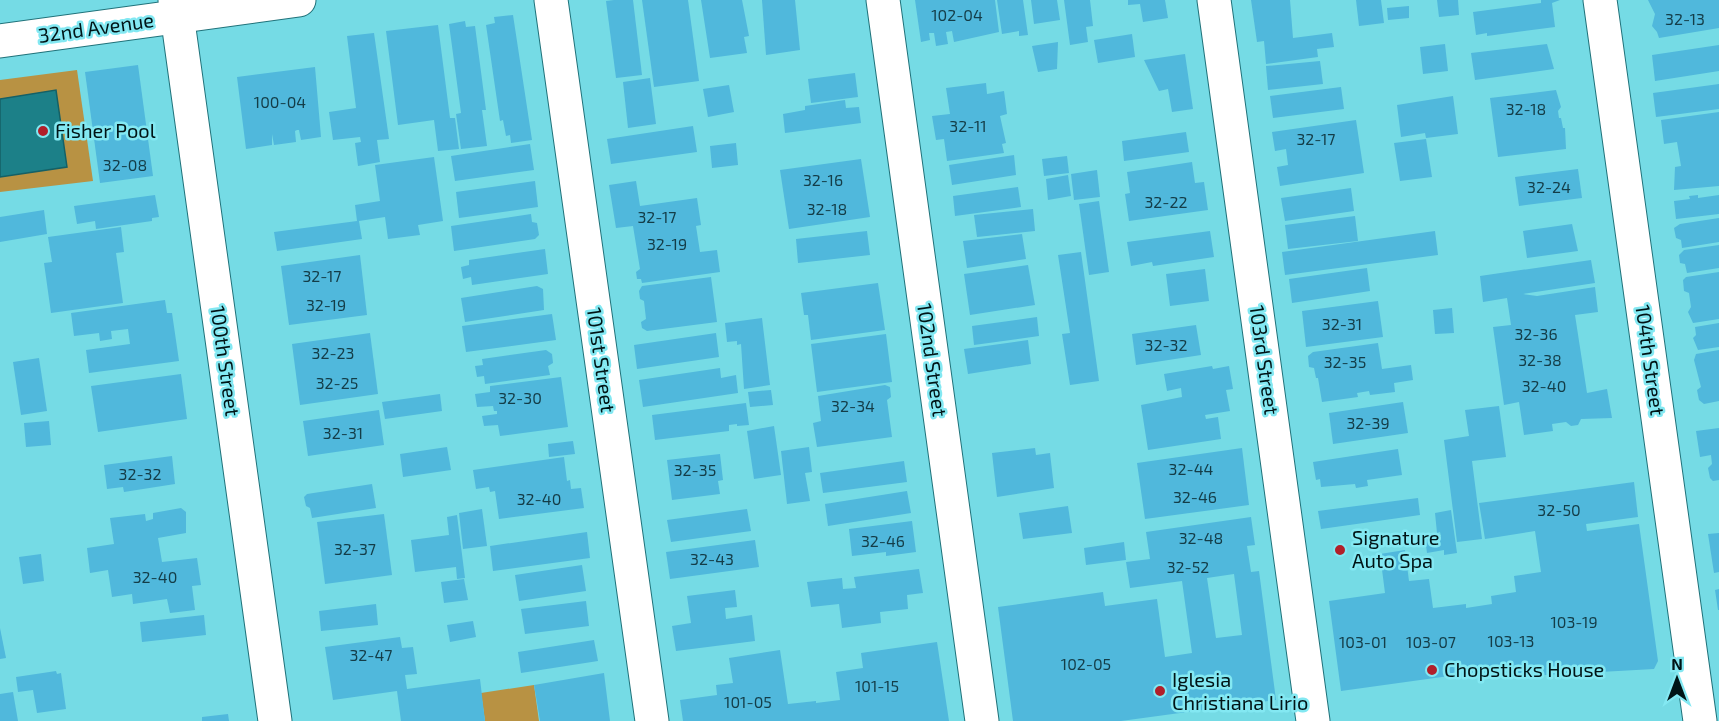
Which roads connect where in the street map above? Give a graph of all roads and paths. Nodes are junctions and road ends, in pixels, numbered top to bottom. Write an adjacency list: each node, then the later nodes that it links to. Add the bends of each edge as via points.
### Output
1 (299, 0): 6 (street, 32nd Avenue)
2 (551, 0): 9 (street, 101st Street)
3 (883, 0): 10 (street, 102nd Street)
4 (1214, 0): 11 (street, 103rd Street)
5 (1600, 0): 12 (street, 104th Street)
6 (176, 8): 7 (street, 32nd Avenue); 8 (street, 100th Street)
7 (0, 41)
8 (275, 721)
9 (652, 721)
10 (982, 721)
11 (1313, 721)
12 (1700, 721)

